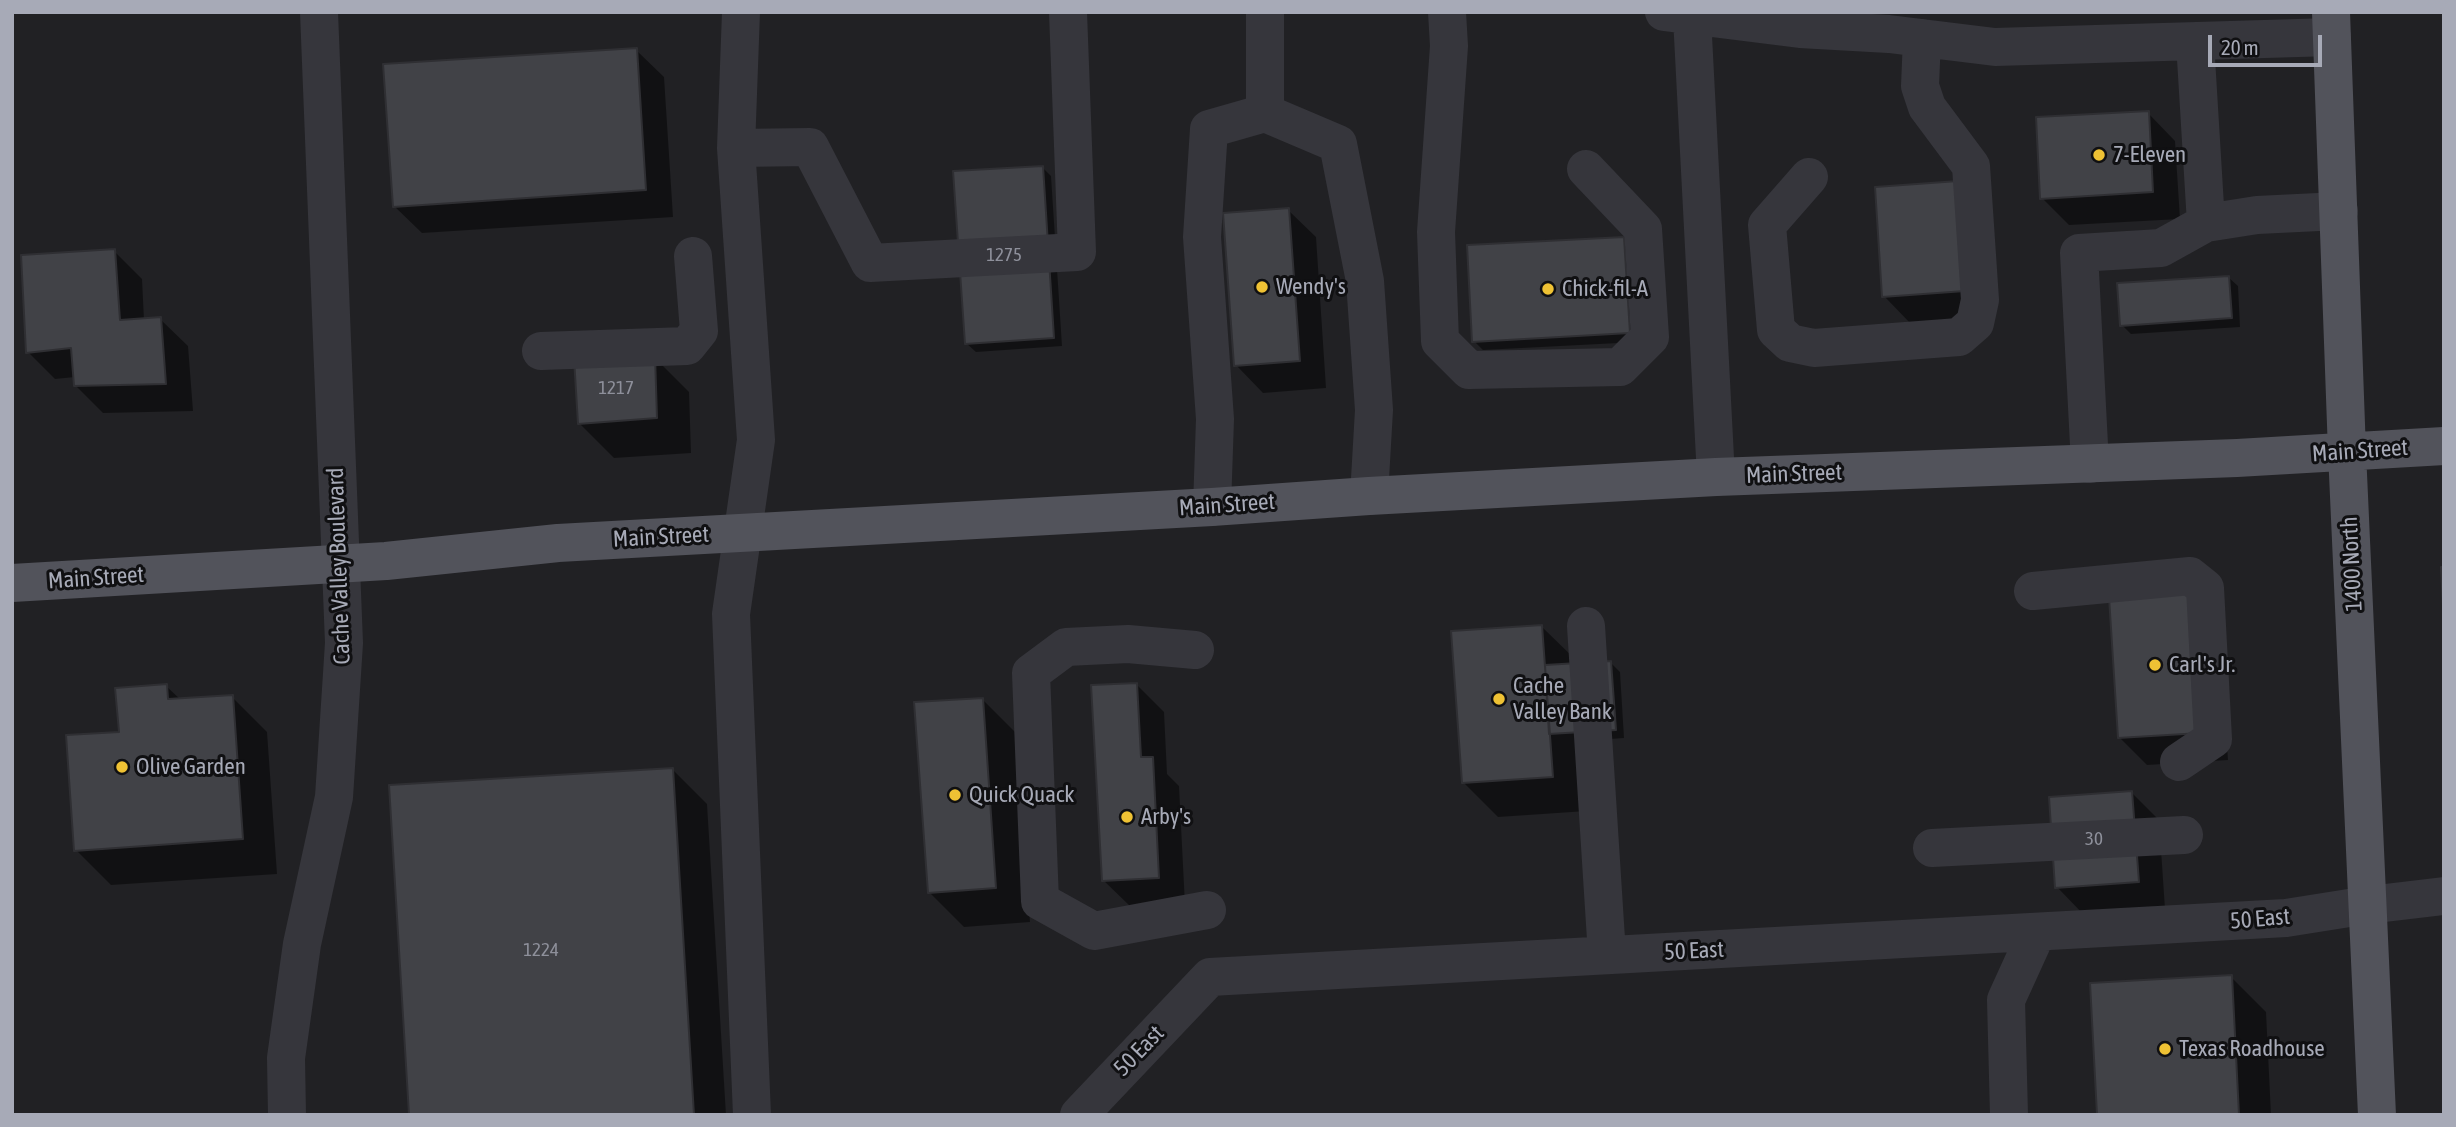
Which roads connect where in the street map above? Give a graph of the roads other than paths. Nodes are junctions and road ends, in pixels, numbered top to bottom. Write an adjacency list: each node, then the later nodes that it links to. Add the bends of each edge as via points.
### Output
1 (319, 12): 25 (street, Cache Valley Boulevard)
2 (741, 12): 11 (street)
3 (1068, 12): 11 (street, via 1077,252 870,262 810,147)
4 (1265, 12): 10 (street)
5 (1447, 12): 12 (street, via 1449,46 1436,232 1440,341 1469,370 1620,367 1650,337 1643,229)
6 (1678, 15): 8 (street); 21 (street)
7 (2332, 24): 9 (street); 14 (main road, 1400 North)
8 (1922, 38): 9 (street, via 1995,47); 13 (street, via 1920,86 1927,107 1971,166 1980,300 1975,323 1959,337 1814,348 1790,343 1776,330 1767,225)
9 (2195, 42): 15 (street)
10 (1265, 113): 22 (street, via 1338,144 1365,281 1374,410); 23 (street, via 1209,129 1202,237 1215,419)
11 (736, 148): 24 (street, via 756,440)
12 (1587, 169)
13 (1809, 177)
14 (2339, 211): 15 (street); 19 (main road, 1400 North)
15 (2206, 223): 20 (street, via 2161,248 2079,253)
16 (693, 256): 17 (street, via 698,331 687,346)
17 (541, 351)
18 (2444, 446): 19 (main road, Main Street)
19 (2347, 452): 20 (main road, Main Street); 34 (main road, 1400 North)
20 (2090, 464): 21 (main road, Main Street)
21 (1716, 477): 22 (main road, Main Street)
22 (1369, 496): 23 (main road, Main Street)
23 (1212, 507): 24 (main road, Main Street)
24 (743, 533): 25 (main road, Main Street); 39 (street, via 731,614)
25 (340, 562): 26 (main road, Main Street); 38 (street, Cache Valley Boulevard, via 344,643 334,797 300,957 286,1058)
26 (12, 583)
27 (2033, 591): 30 (street, via 2190,576 2205,588 2213,739)
28 (1586, 626): 37 (street)
29 (1195, 650): 35 (street, via 1128,644 1066,647 1031,673 1040,901 1094,931)
30 (2179, 762)
31 (2184, 835): 32 (street)
32 (1932, 848)
33 (2444, 896): 34 (street, 50 East)
34 (2368, 905): 36 (street, 50 East, via 2286,918); 42 (main road, 1400 North)
35 (1207, 910)
36 (2037, 932): 37 (street, 50 East); 41 (street, via 2006,1000)
37 (1607, 956): 40 (street, 50 East, via 1210,977)
38 (287, 1115)
39 (752, 1115)
40 (1079, 1115)
41 (2009, 1115)
42 (2377, 1115)

